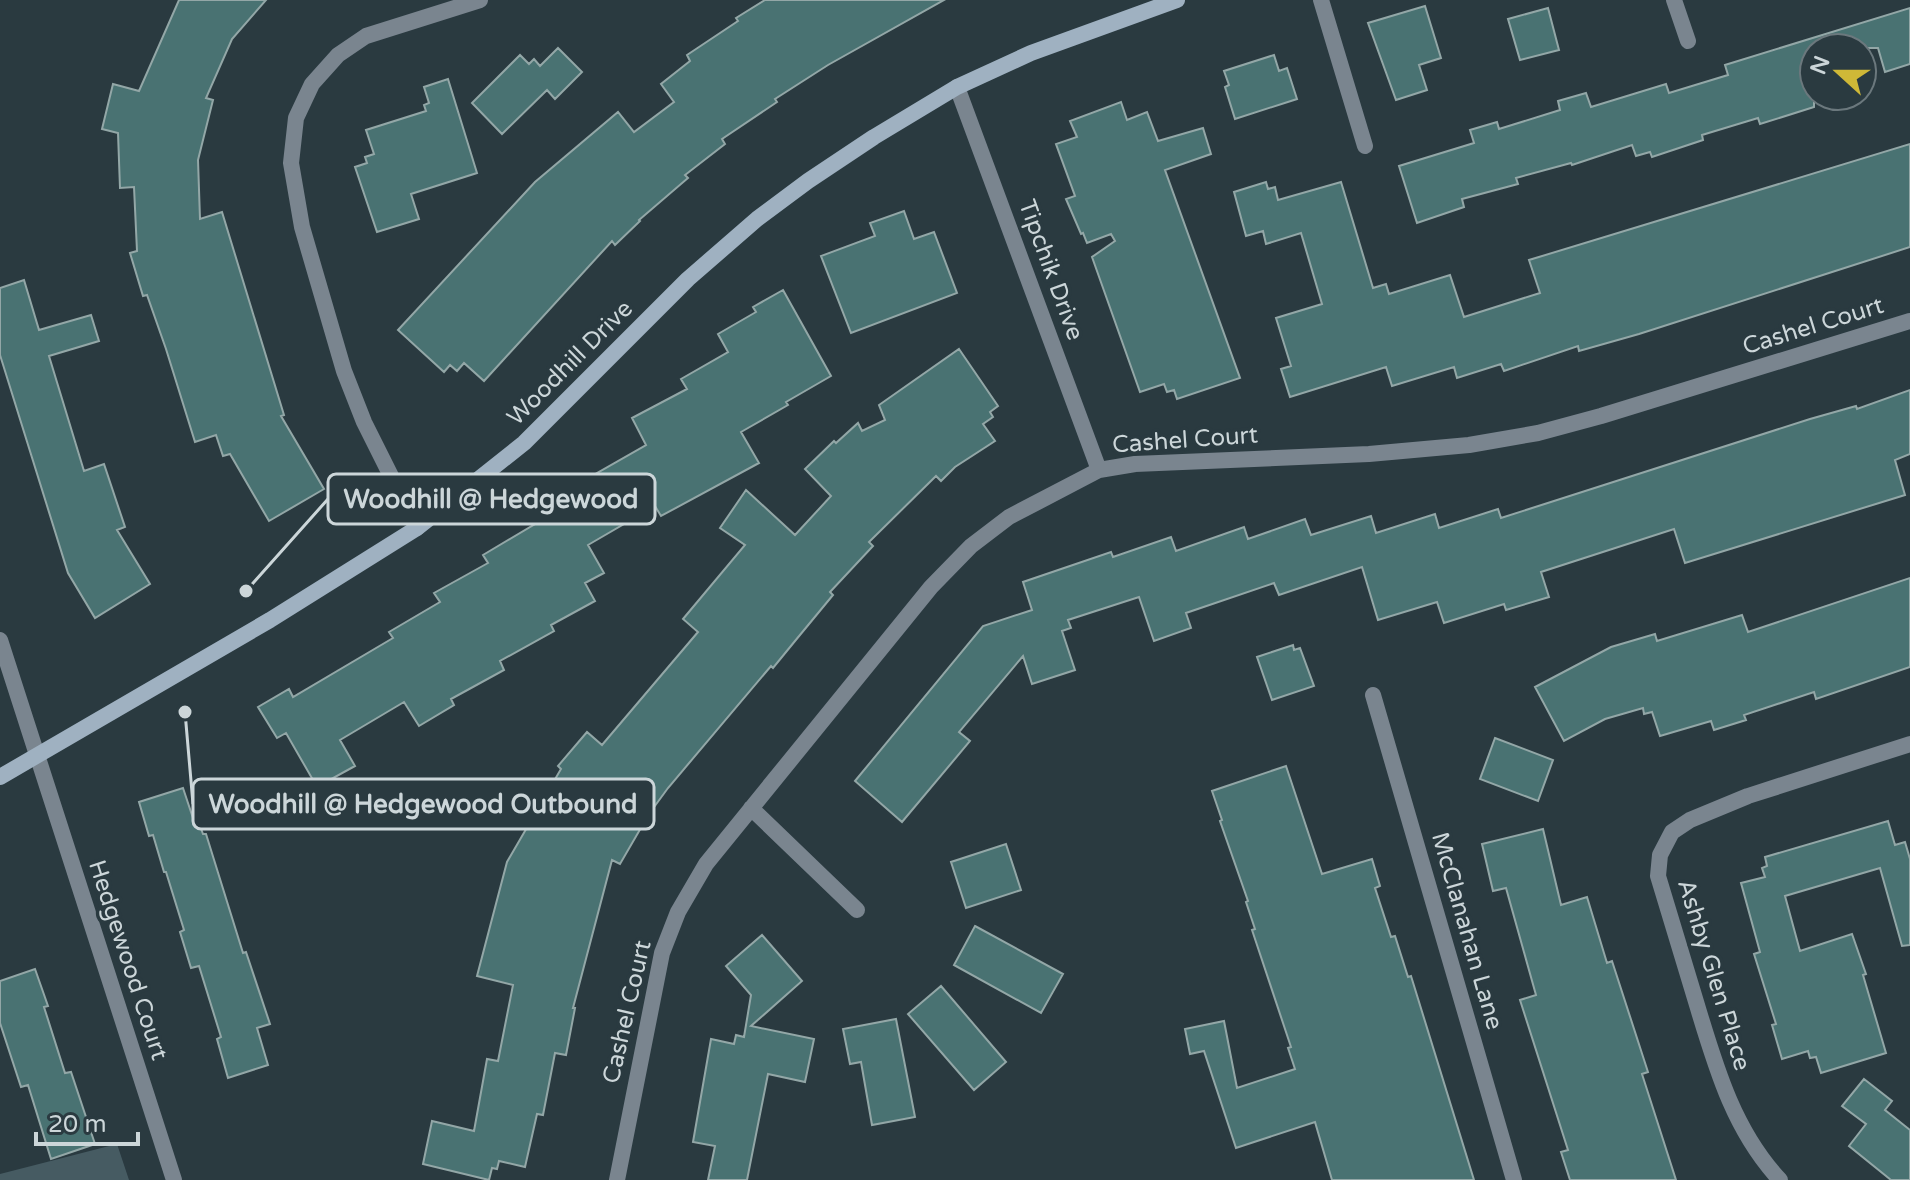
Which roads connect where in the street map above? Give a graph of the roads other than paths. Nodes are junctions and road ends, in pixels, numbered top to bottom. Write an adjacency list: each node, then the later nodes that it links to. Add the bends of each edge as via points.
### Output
1 (480, 0): 10 (street, via 366,36 338,55 312,84 296,118 291,163 302,227 344,371)
2 (1177, 0): 6 (street, Woodhill Drive, via 1031,53)
3 (1321, 0): 7 (street)
4 (1674, 0): 5 (street)
5 (1688, 41)
6 (957, 87): 9 (street, Tipchik Drive); 10 (street, Woodhill Drive, via 757,219 688,279 524,443)
7 (1365, 146)
8 (1910, 321): 9 (street, Cashel Court, via 1538,433 1369,454)
9 (1099, 470): 16 (street, Cashel Court, via 1009,517 971,546 931,587)
10 (417, 528): 14 (street, Woodhill Drive)
11 (0, 640): 14 (street, Hedgewood Court)
12 (1373, 695): 20 (street, McClanahan Lane)
13 (1910, 744): 21 (street, Ashby Glen Place, via 1690,820 1672,832 1660,855 1658,876 1718,1074 1741,1127)
14 (36, 755): 15 (street, Woodhill Drive); 18 (street, Hedgewood Court)
15 (0, 777)
16 (751, 808): 17 (street); 19 (street, Cashel Court, via 706,864 662,953)
17 (857, 910)
18 (174, 1180)
19 (617, 1180)
20 (1514, 1180)
21 (1780, 1180)

